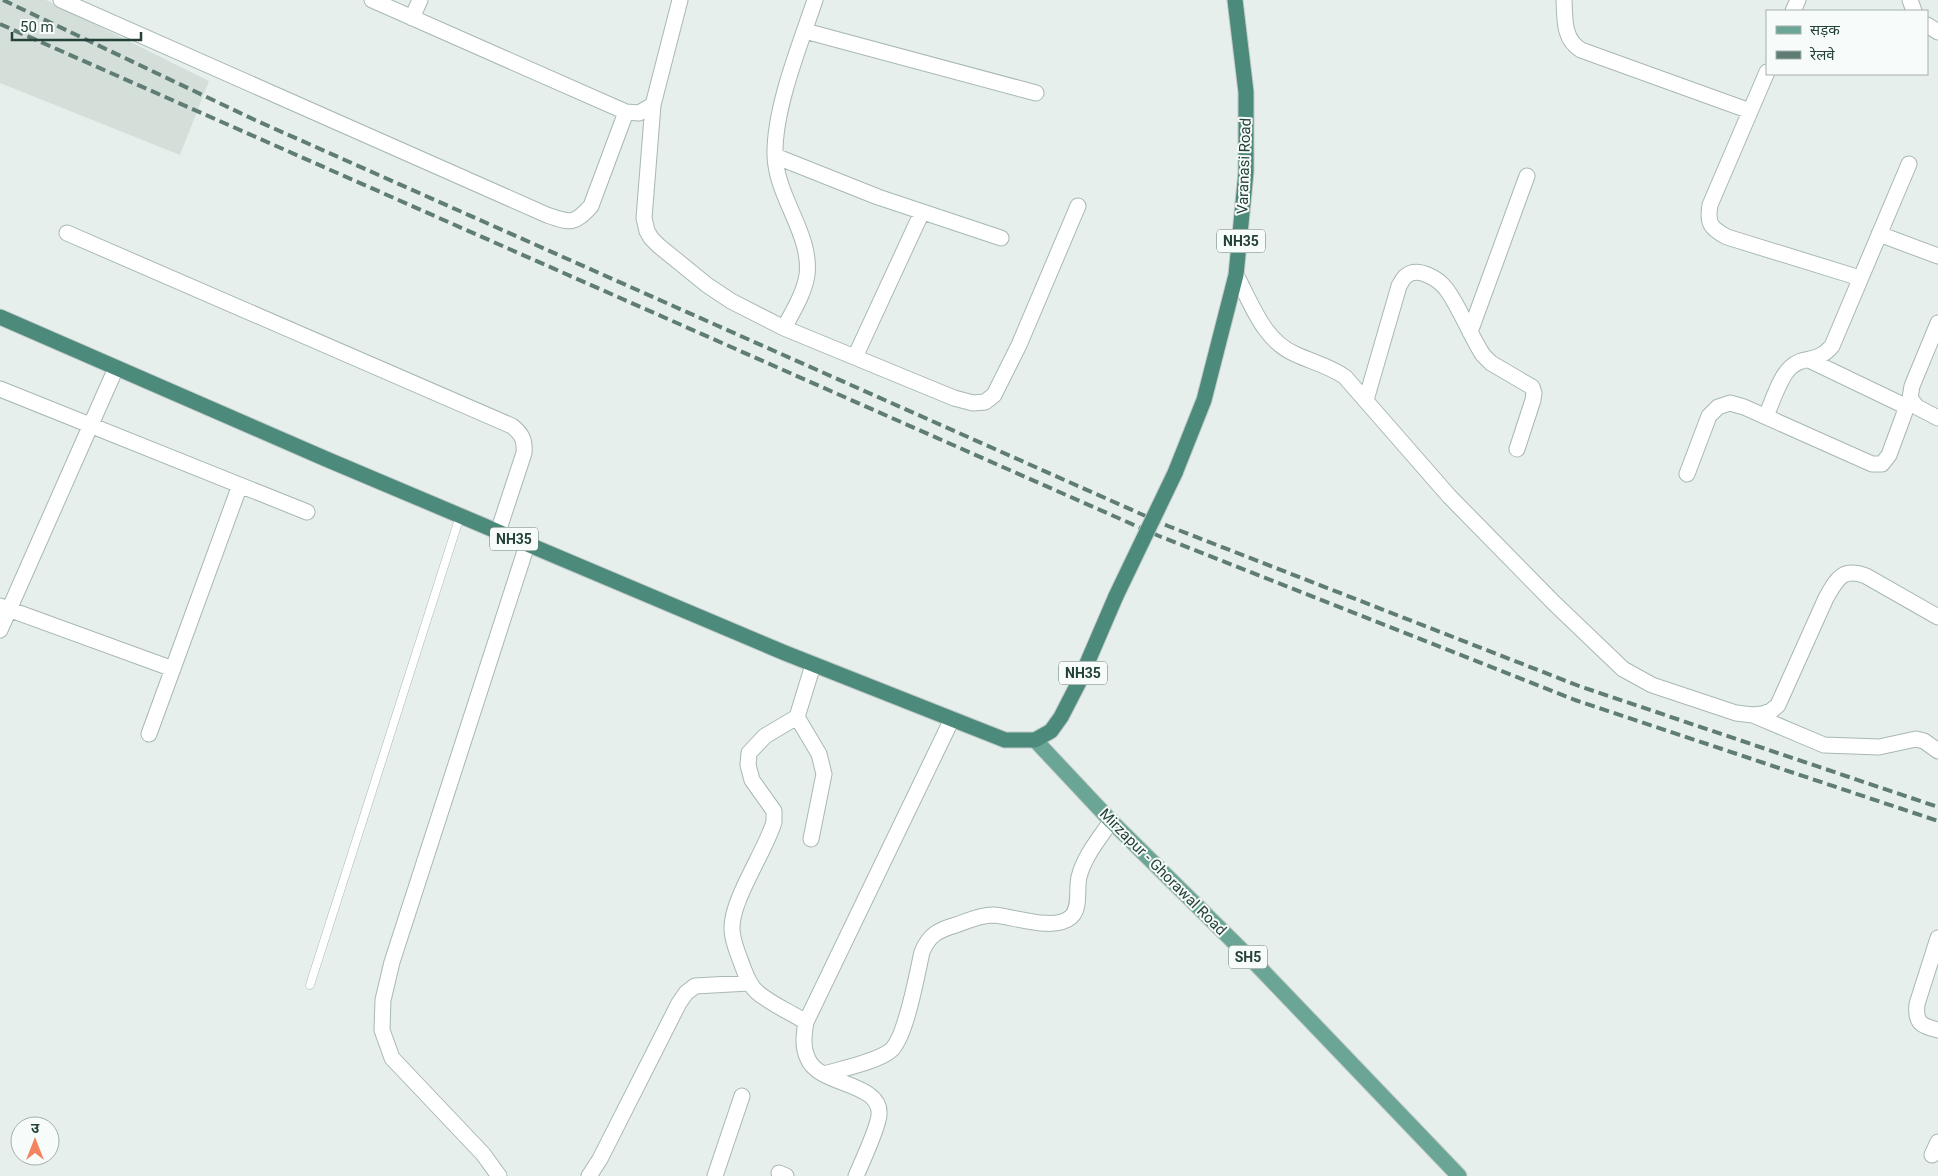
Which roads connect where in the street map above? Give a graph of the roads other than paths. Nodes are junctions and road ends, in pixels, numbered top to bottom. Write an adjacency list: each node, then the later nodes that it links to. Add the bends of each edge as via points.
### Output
1 (61, 0): 14 (street, via 567,222 581,218 592,206)
2 (372, 0): 8 (street)
3 (420, 0): 8 (street)
4 (680, 0): 12 (street)
5 (815, 0): 9 (street)
6 (1235, 0): 24 (highway, Varanasi Road / NH35, via 1246,92 1246,172)
7 (1564, 0): 13 (street, via 1567,34 1572,45)
8 (412, 18): 14 (street)
9 (804, 31): 11 (street); 15 (street, via 778,120)
10 (1766, 74): 13 (street)
11 (1036, 93)
12 (653, 105): 14 (street, via 639,113); 28 (street, via 644,218 651,238 707,285)
13 (1750, 111): 25 (street, via 1710,205 1708,218 1715,230 1727,237)
14 (626, 112)
15 (775, 156): 19 (street); 28 (street, via 807,262 807,276 801,295)
16 (1909, 164): 21 (street)
17 (1527, 176): 29 (street)
18 (1078, 206): 30 (street, via 1019,345 994,395 985,402 973,403 954,398)
19 (922, 212): 22 (street); 30 (street)
20 (67, 233): 44 (street, via 521,432 525,442 524,453)
21 (1879, 234): 23 (street); 25 (street)
22 (1001, 238)
23 (1938, 256)
24 (1236, 275): 34 (street, via 1271,338 1294,354 1338,372); 55 (highway, Varanasi Road / NH35, bridge, via 1204,400 1175,473 1061,717 1051,731)
25 (1860, 278): 31 (street, via 1832,346 1820,357)
26 (0, 317): 32 (highway, NH35)
27 (1938, 324): 35 (street)
28 (784, 328): 30 (street)
29 (1470, 332): 34 (street, via 1440,282 1420,272 1405,276 1399,286); 39 (street, via 1483,356 1532,387 1533,400)
30 (854, 357)
31 (1809, 360): 35 (street); 36 (street, via 1790,367)
32 (116, 368): 38 (street); 43 (highway, NH35)
33 (0, 389): 38 (street)
34 (1366, 400): 51 (street, via 1449,496 1623,669 1638,679 1673,693 1736,713)
35 (1908, 402): 36 (street, via 1889,455 1882,464 1872,464); 37 (street)
36 (1766, 416): 40 (street, via 1730,403 1718,407 1709,416)
37 (1938, 418)
38 (90, 425): 41 (street); 46 (street)
39 (1517, 449)
40 (1688, 474)
41 (240, 485): 42 (street); 50 (street)
42 (307, 512)
43 (460, 516): 44 (highway, NH35); 61 (lane)
44 (498, 532): 45 (highway, NH35)
45 (527, 545): 49 (highway, NH35); 66 (street, via 392,962 383,1000 382,1030 392,1058 483,1154)
46 (4, 608): 48 (street); 50 (street)
47 (1938, 617): 51 (street, via 1866,576 1855,572 1842,574 1826,598 1778,705 1771,711)
48 (0, 630)
49 (813, 664): 52 (street); 53 (highway, NH35)
50 (173, 669): 54 (street)
51 (1753, 715): 56 (street, via 1824,745 1879,747 1916,739)
52 (797, 717): 58 (street, via 823,766 822,789); 60 (street, via 765,736 749,754 752,780 774,811 774,822 733,917 733,942)
53 (952, 719): 55 (highway, NH35, via 1005,740); 62 (street)
54 (149, 734)
55 (1035, 740): 57 (main road, Mirzapur - Ghorawal Road / SH5)
56 (1938, 751)
57 (1111, 821): 64 (street, via 1082,867 1076,910 1072,917 1053,924 981,916 934,934 922,952 903,1028 891,1051); 70 (main road, Mirzapur - Ghorawal Road / SH5, via 1258,966)
58 (811, 839)
59 (1938, 938): 63 (street, via 1916,1015 1919,1022)
60 (749, 983): 62 (street, via 757,992); 67 (street, via 695,986 686,993)
61 (310, 985)
62 (806, 1022): 64 (street, via 804,1047 808,1060)
63 (1938, 1030)
64 (824, 1074): 69 (street, via 870,1094 877,1103 879,1115)
65 (742, 1096): 68 (street)
66 (499, 1176)
67 (589, 1176)
68 (716, 1176)
69 (856, 1176)
70 (1459, 1176)

